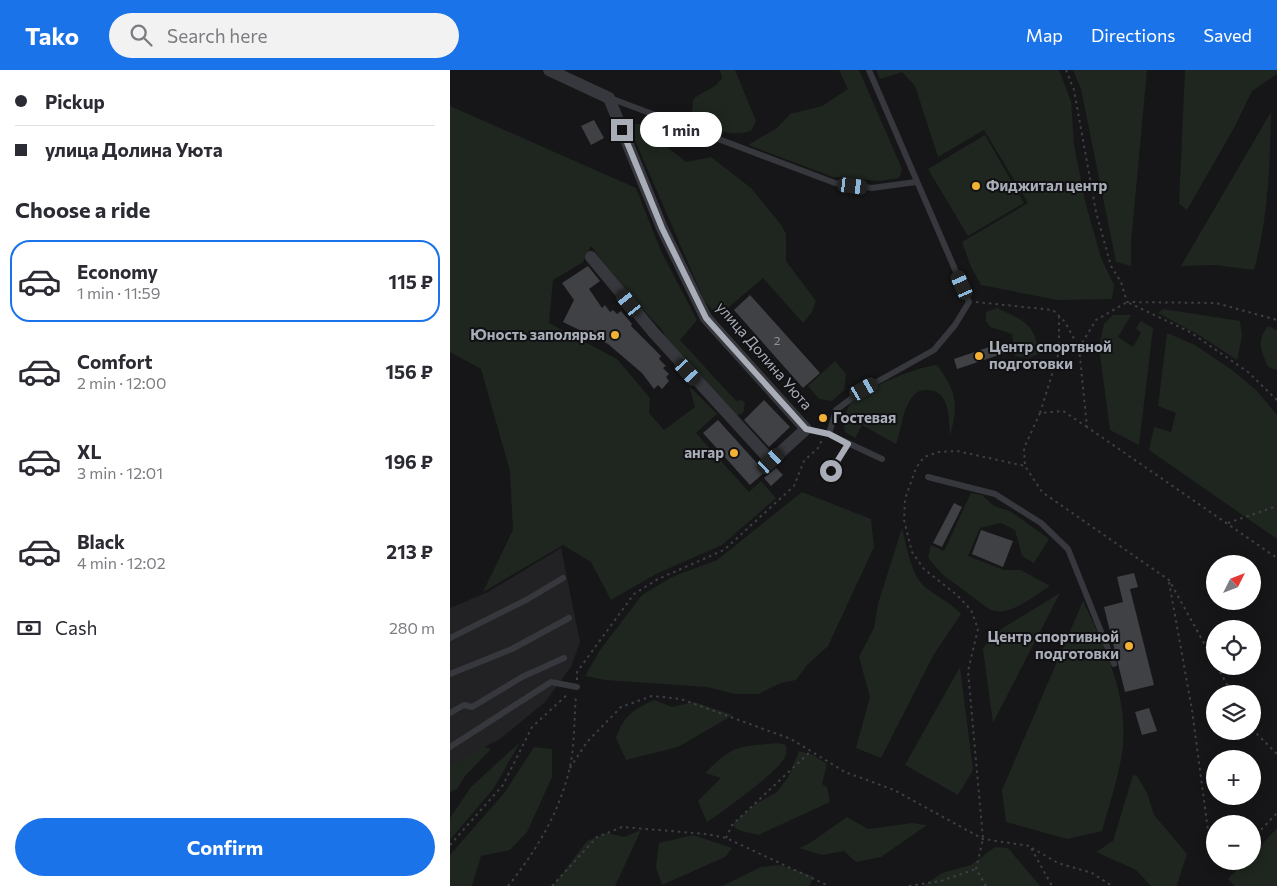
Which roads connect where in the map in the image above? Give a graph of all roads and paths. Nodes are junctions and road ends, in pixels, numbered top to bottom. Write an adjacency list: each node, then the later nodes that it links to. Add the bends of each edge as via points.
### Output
1 (549, 70): 4 (street)
2 (869, 70): 5 (lane)
3 (1066, 70): 8 (path, via 1074,90 1096,212 1111,266 1121,282)
4 (609, 98): 5 (lane, via 835,184 872,188); 15 (street, улица Долина Уюта, via 662,228 706,318)
5 (916, 182): 7 (lane)
6 (591, 257): 15 (street, улица Долина Уюта, via 654,333 771,461)
7 (969, 302): 9 (path, via 1052,310); 16 (lane, via 934,350 864,389 836,410)
8 (1127, 302): 10 (path, via 1216,303); 11 (path, via 1096,320); 12 (path, via 1190,332 1248,372)
9 (1059, 317): 11 (path); 13 (path, via 1059,352)
10 (1277, 320)
11 (1079, 348): 14 (path)
12 (1277, 400)
13 (1040, 413): 14 (path, via 1063,411); 19 (path, via 1024,448)
14 (1087, 427): 23 (path)
15 (806, 429): 16 (lane)
16 (827, 433): 17 (lane); 33 (path, via 804,462 794,486 724,550 658,579 634,594 577,672)
17 (848, 444): 18 (lane); 20 (lane)
18 (882, 459)
19 (1025, 466): 26 (path, via 1042,492); 44 (path, via 957,450 939,452 924,457 910,479 905,499 904,520 912,552 924,569 971,610 978,629 968,671)
20 (829, 476)
21 (928, 477): 31 (lane, via 995,494 1041,523 1068,549)
22 (1277, 506): 23 (path)
23 (1228, 523): 24 (path)
24 (1277, 558)
25 (563, 578): 28 (lane)
26 (1169, 580): 29 (path); 41 (path, via 1192,710)
27 (569, 618): 32 (lane, via 512,650)
28 (450, 638)
29 (1206, 647)
30 (564, 658): 34 (lane, via 522,677 472,707 464,705)
31 (1114, 664)
32 (450, 674)
33 (577, 686): 36 (lane, via 551,682); 39 (path); 45 (path, via 532,727 503,785)
34 (450, 713)
35 (1261, 738): 38 (path)
36 (450, 747)
37 (811, 751): 39 (path, via 791,739 681,699 652,696 621,706 587,742); 43 (path, via 732,825); 44 (path, via 845,772 894,790)
38 (1277, 754)
39 (569, 770): 48 (path, via 554,817 529,861)
40 (1277, 814): 42 (path)
41 (1206, 815)
42 (1261, 830)
43 (726, 838): 49 (path, via 622,826 597,837); 50 (path)
44 (983, 839): 46 (path); 47 (path)
45 (450, 845)
46 (1030, 846): 53 (path); 54 (path, via 1058,863 1092,873)
47 (976, 869): 51 (path, via 941,881); 52 (path)
48 (508, 886)
49 (552, 886)
50 (829, 886)
51 (910, 886)
52 (986, 886)
53 (1052, 886)
54 (1112, 886)

